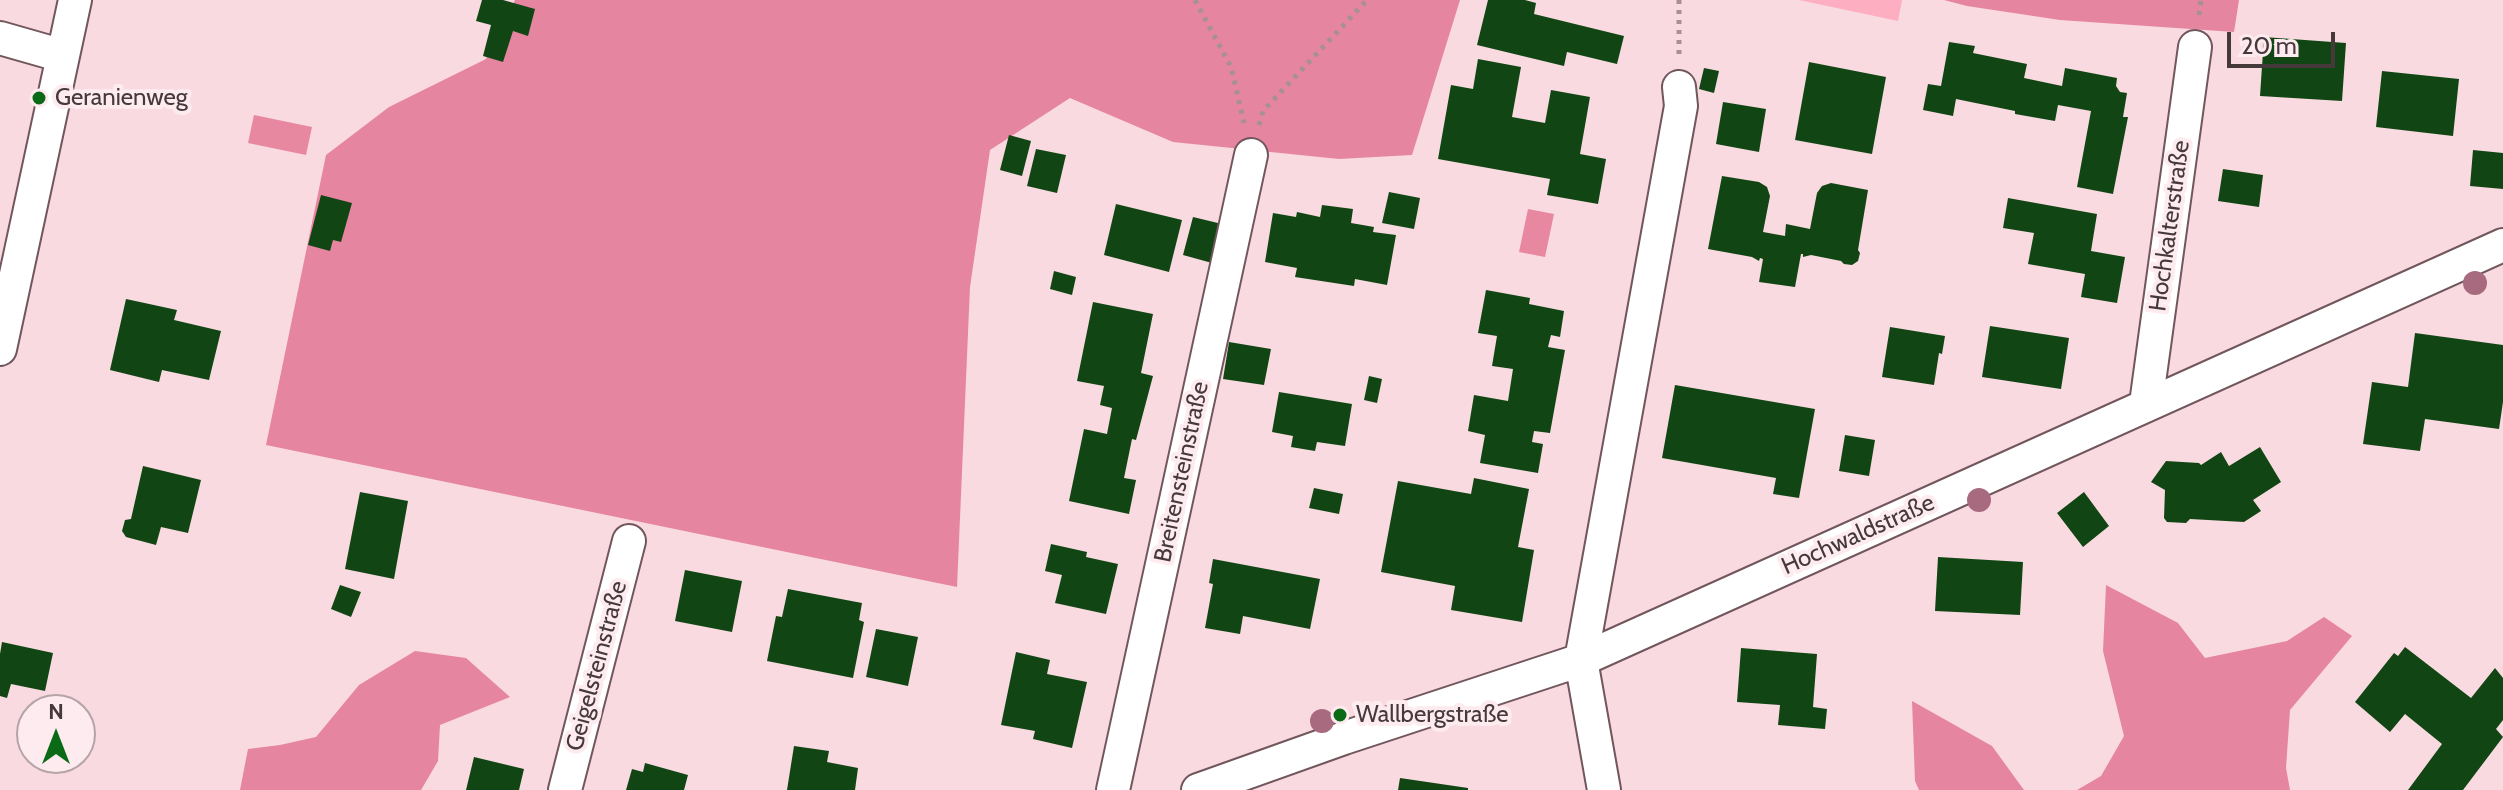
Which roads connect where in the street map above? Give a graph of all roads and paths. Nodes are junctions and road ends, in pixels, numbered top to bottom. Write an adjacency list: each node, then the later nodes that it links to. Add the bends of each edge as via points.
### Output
1 (75, 0): 7 (street)
2 (1195, 0): 9 (path, via 1231,67)
3 (1367, 0): 9 (path, via 1263,111)
4 (1679, 0): 8 (path)
5 (0, 38): 7 (street)
6 (2195, 47): 12 (street, Hochkalterstraße)
7 (63, 56): 11 (street)
8 (1679, 87): 14 (street, via 1681,106)
9 (1251, 155): 16 (street, Breitensteinstraße)
10 (2503, 245): 12 (street, Hochwaldstraße)
11 (0, 349)
12 (2146, 404): 14 (street, Hochwaldstraße)
13 (629, 541): 15 (street, Geigelsteinstraße)
14 (1581, 660): 17 (street, Hochwaldstraße); 18 (street)
15 (565, 790)
16 (1113, 790)
17 (1198, 790)
18 (1604, 790)

